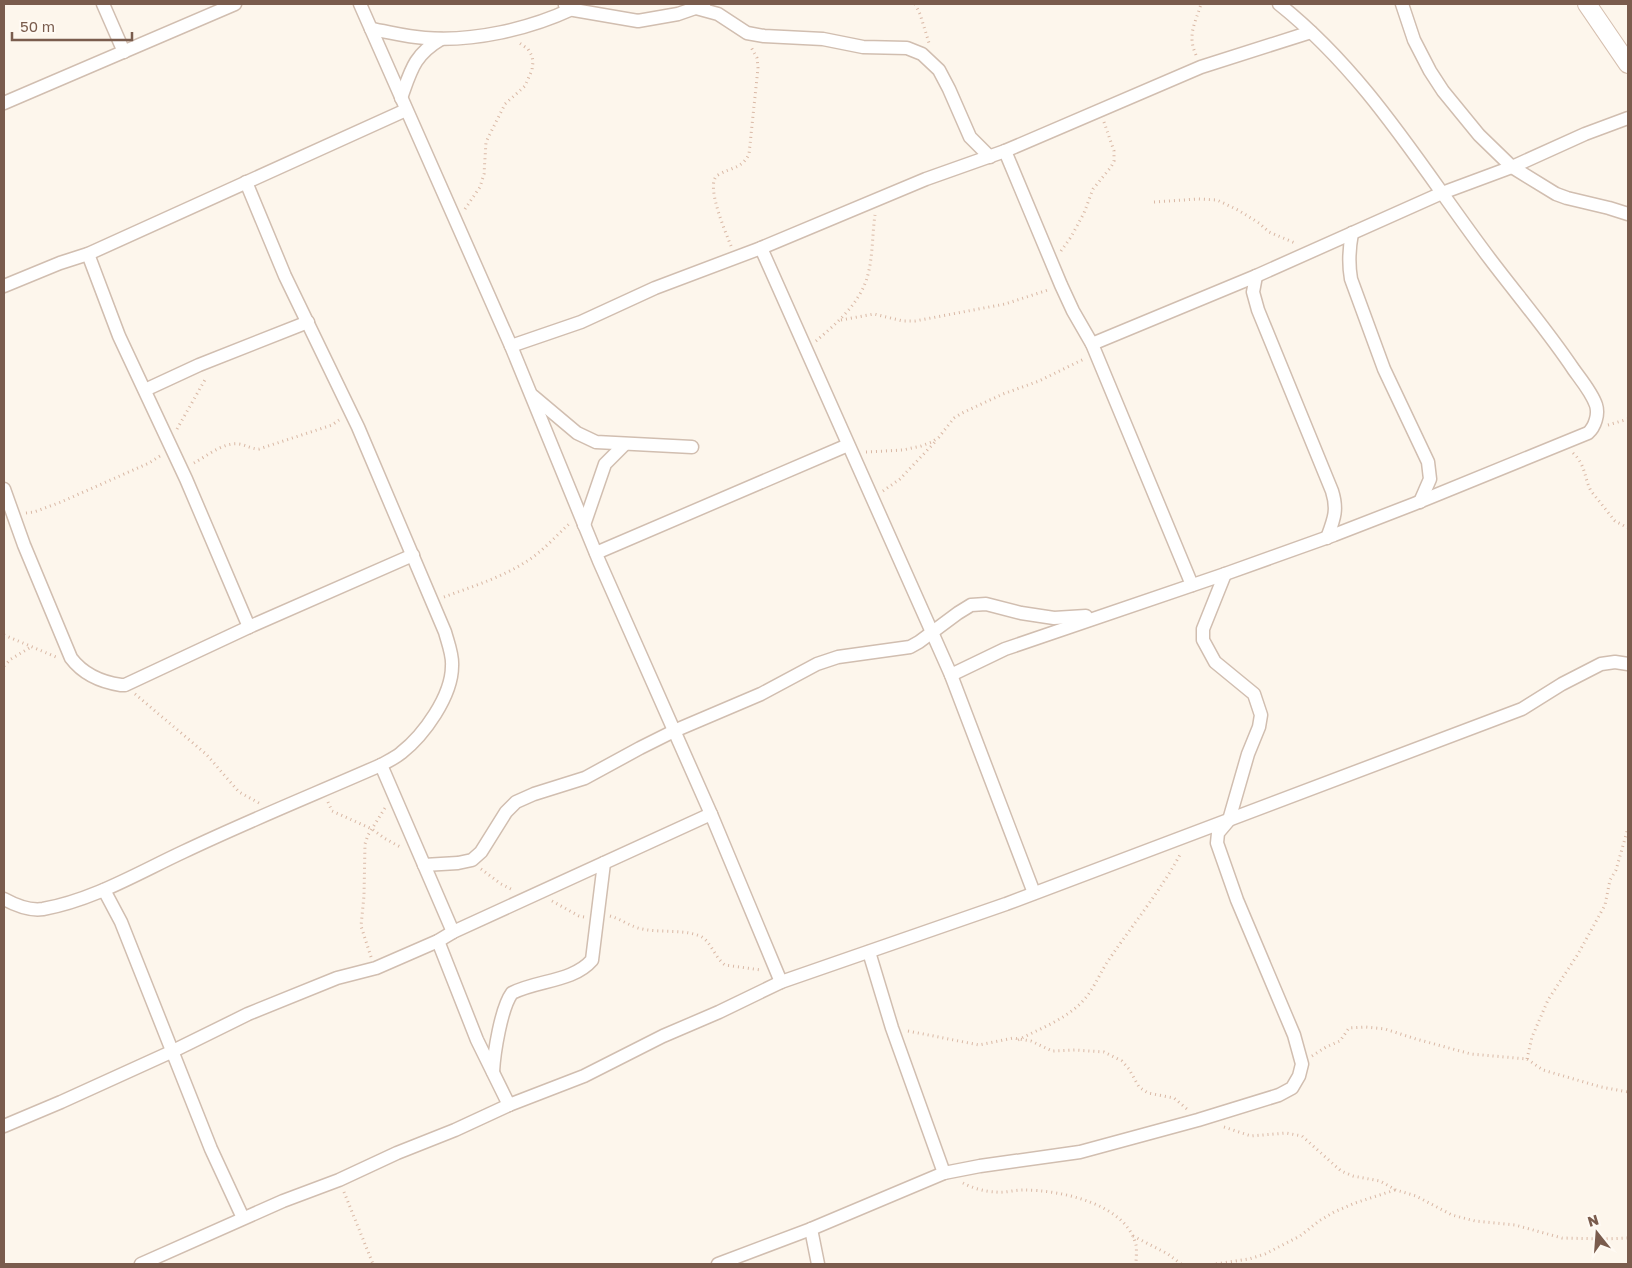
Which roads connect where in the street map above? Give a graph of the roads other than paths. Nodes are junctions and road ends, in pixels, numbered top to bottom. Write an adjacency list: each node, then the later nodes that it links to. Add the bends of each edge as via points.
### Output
1 (103, 4): 12 (street)
2 (235, 4): 12 (street)
3 (360, 4): 9 (street)
4 (1279, 4): 10 (street)
5 (1402, 4): 20 (street, via 1414,40 1430,71 1480,135)
6 (1587, 4): 13 (street)
7 (567, 6): 8 (street, via 638,21); 11 (street, via 552,18 503,31 481,36)
8 (702, 6): 19 (street, via 747,33 823,39 864,47 907,48 922,54 938,70 949,89 970,137)
9 (371, 29): 11 (street); 14 (street)
10 (1311, 32): 18 (street, via 1202,67); 22 (street, via 1387,115)
11 (441, 38): 14 (street, via 414,63)
12 (124, 52): 15 (street)
13 (1628, 64)
14 (401, 98): 16 (street)
15 (4, 103)
16 (406, 110): 21 (street); 30 (street)
17 (1628, 118): 20 (street, via 1584,134)
18 (1005, 151): 19 (street); 31 (street, via 1061,285)
19 (990, 157): 25 (street, via 926,179)
20 (1512, 168): 22 (street); 23 (street, via 1556,194)
21 (246, 182): 26 (street); 29 (street)
22 (1442, 192): 24 (street); 38 (street, via 1558,346 1594,401 1597,418 1591,431)
23 (1628, 214)
24 (1352, 234): 27 (street); 38 (street, via 1348,251 1350,278 1384,369 1428,462 1430,479)
25 (760, 248): 30 (street, via 656,288 581,322); 36 (street)
26 (88, 254): 28 (street); 32 (street, via 119,336)
27 (1256, 276): 31 (street); 40 (street, via 1254,292 1258,310 1336,504 1336,514)
28 (4, 286)
29 (308, 322): 32 (street); 42 (street)
30 (511, 346): 33 (street)
31 (1094, 348): 44 (street)
32 (145, 390): 46 (street)
33 (531, 394): 34 (street, via 585,438); 39 (street)
34 (626, 444): 35 (street); 39 (street, via 605,464)
35 (692, 447)
36 (850, 449): 41 (street); 47 (street)
37 (4, 489): 46 (street, via 72,659 92,676 126,685)
38 (1420, 502): 40 (street)
39 (582, 519): 41 (street)
40 (1327, 538): 43 (street)
41 (596, 553): 50 (street)
42 (413, 556): 46 (street); 51 (street, via 445,632 453,664 445,696 428,724 412,743)
43 (1226, 574): 44 (street); 53 (street, via 1203,629 1204,640 1216,662 1254,694 1261,715)
44 (1192, 585): 45 (street)
45 (1106, 614): 47 (street, via 1054,618 986,604 958,613); 49 (street, via 1005,649)
46 (248, 627)
47 (932, 634): 49 (street); 50 (street, via 901,649 838,657 817,664 761,694)
48 (1628, 664): 53 (street, via 1601,664 1522,708)
49 (951, 675): 57 (street)
50 (674, 731): 52 (street); 54 (street, via 585,778 516,802 472,860)
51 (381, 765): 54 (street); 56 (street, via 184,851)
52 (711, 814): 55 (street); 62 (street)
53 (1229, 820): 57 (street); 67 (street, via 1218,833 1216,842 1294,1035 1302,1064 1292,1088 1201,1119 1080,1152)
54 (422, 861): 59 (street)
55 (604, 863): 59 (street); 64 (street, via 592,960 574,973 517,991 509,998 494,1052)
56 (104, 890): 58 (street, via 33,910); 63 (street, via 121,922)
57 (1034, 893): 61 (street)
58 (4, 899)
59 (453, 932): 60 (street)
60 (438, 941): 63 (street, via 376,968 300,992); 64 (street)
61 (869, 952): 62 (street); 67 (street, via 892,1028)
62 (778, 976): 65 (street, via 719,1012 584,1076)
63 (171, 1052): 66 (street); 68 (street)
64 (492, 1072): 65 (street)
65 (509, 1105): 68 (street, via 339,1180)
66 (4, 1126)
67 (944, 1173): 69 (street)
68 (243, 1218): 70 (street)
69 (810, 1229): 71 (street); 72 (street)
70 (141, 1264)
71 (718, 1264)
72 (818, 1264)

